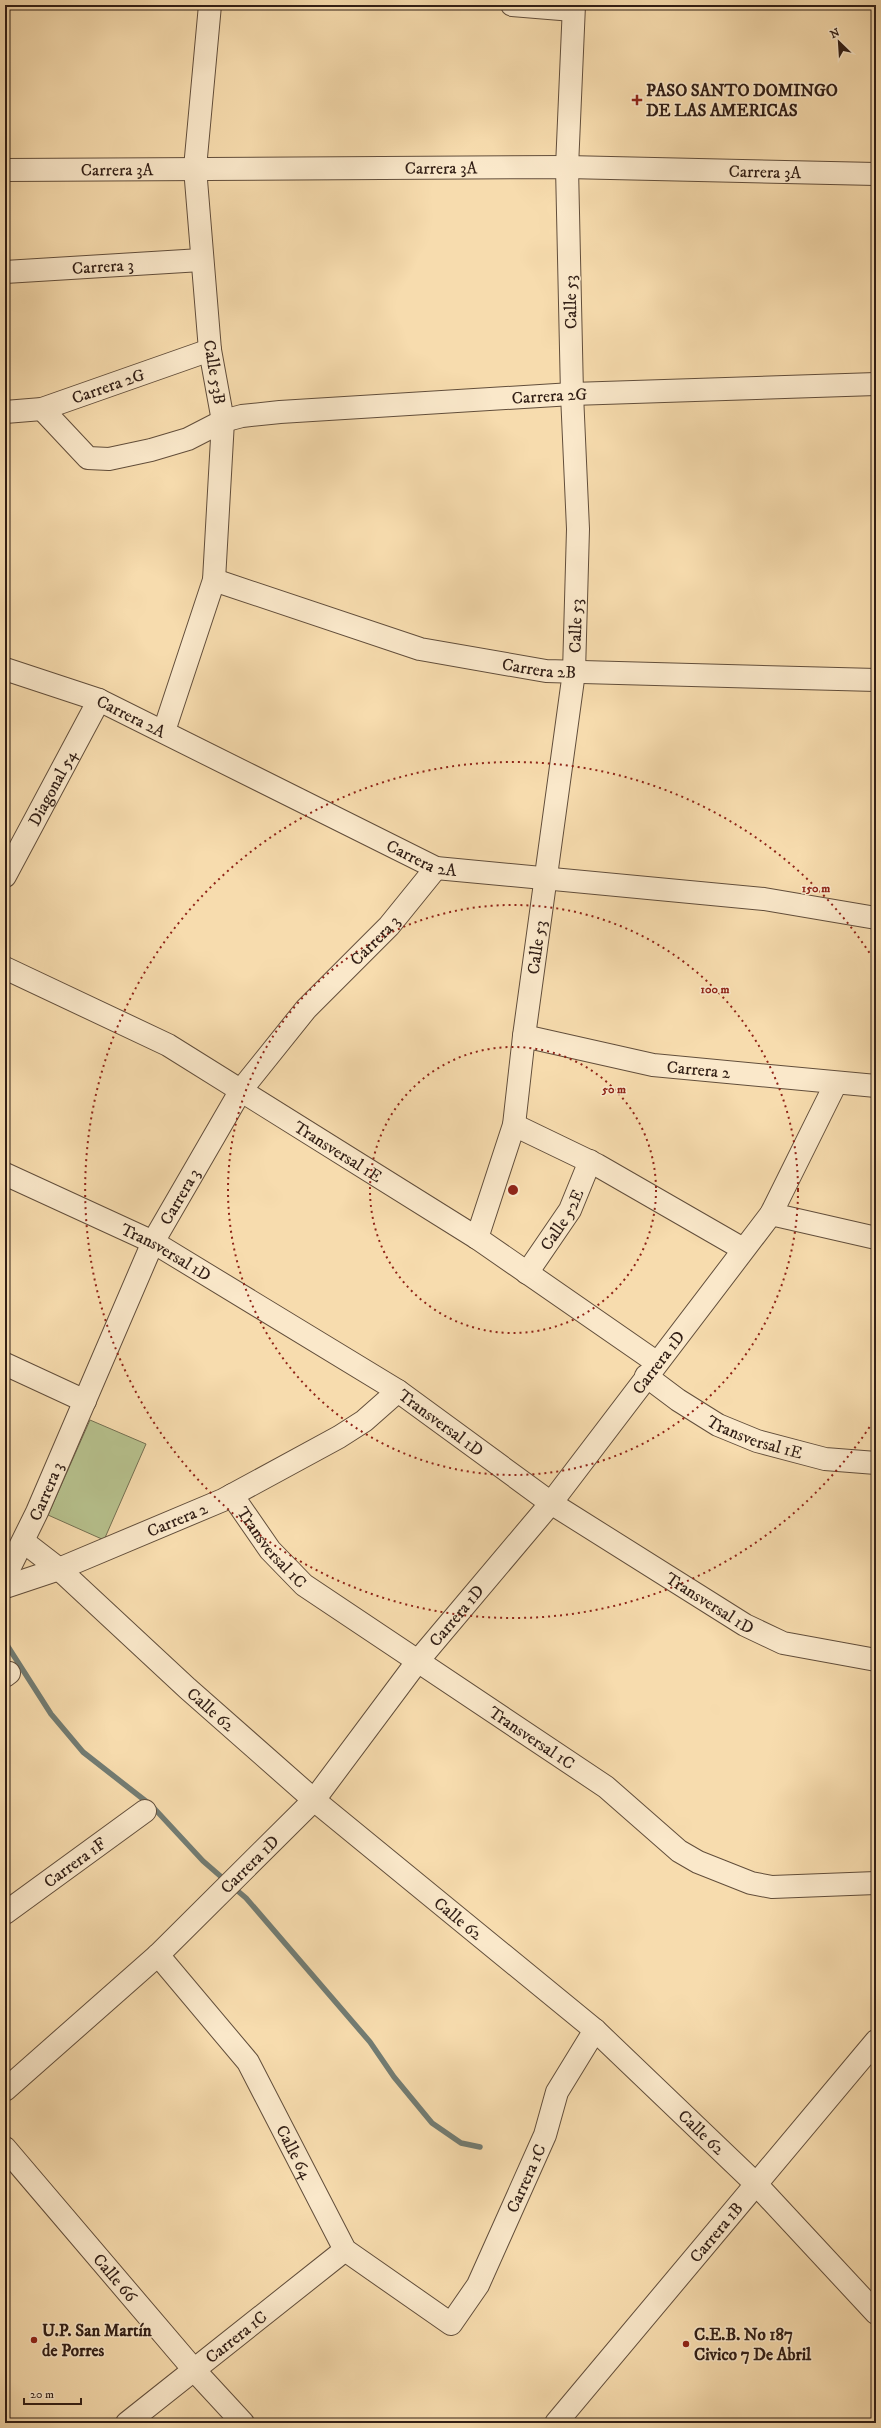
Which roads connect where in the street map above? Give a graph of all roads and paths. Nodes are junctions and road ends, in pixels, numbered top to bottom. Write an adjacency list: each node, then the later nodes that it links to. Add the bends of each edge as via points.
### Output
1 (210, 5): 5 (street, Calle 53B)
2 (512, 5): 3 (street)
3 (573, 7): 4 (street, Calle 53)
4 (567, 167): 5 (street, Carrera 3A); 7 (street, Carrera 3A); 12 (street, Calle 53)
5 (195, 168): 6 (street, Carrera 3A); 8 (street, Calle 53B)
6 (5, 170)
7 (876, 174)
8 (201, 260): 9 (street, Carrera 3); 10 (street, Calle 53B)
9 (5, 272)
10 (210, 350): 13 (street, Carrera 2G); 15 (street, Calle 53B)
11 (876, 384): 12 (street, Carrera 2G)
12 (572, 394): 15 (street, Carrera 2G, via 280,412); 18 (street, Calle 53, via 578,529)
13 (42, 409): 14 (street, Carrera 2G); 15 (street, Carrera 2G, via 88,458 108,459 151,450 188,439)
14 (5, 412)
15 (223, 421): 16 (street, Calle 53B)
16 (214, 580): 18 (street, Carrera 2B, via 420,649 546,671); 21 (street, Calle 53B)
17 (5, 669): 20 (street, Carrera 2A)
18 (574, 672): 19 (street, Carrera 2B); 24 (street, Calle 53)
19 (876, 680)
20 (99, 700): 21 (street, Carrera 2A); 23 (street, Diagonal 54)
21 (164, 731): 22 (street, Carrera 2A)
22 (436, 868): 24 (street, Carrera 2A); 30 (street, Carrera 3, via 389,926 306,1009)
23 (5, 876)
24 (546, 879): 25 (street, Carrera 2A, via 764,899); 27 (street, Calle 53)
25 (876, 918)
26 (5, 968): 30 (street, Transversal 1E, via 168,1046)
27 (524, 1036): 28 (street, Carrera 2, via 653,1065); 31 (street, Calle 53)
28 (836, 1083): 29 (street, Carrera 2); 34 (street, Carrera 1D)
29 (876, 1086)
30 (241, 1090): 35 (street, Transversal 1E); 37 (street, Carrera 3)
31 (514, 1124): 32 (street); 35 (street, Calle 53)
32 (590, 1162): 38 (street); 39 (street, Calle 52E, via 570,1210)
33 (5, 1174): 37 (street, Transversal 1D)
34 (771, 1214): 36 (street); 38 (street, Carrera 1D)
35 (477, 1238): 39 (street, Transversal 1E)
36 (876, 1238)
37 (153, 1242): 42 (street, Transversal 1D); 43 (street, Carrera 3)
38 (743, 1249): 41 (street, Carrera 1D)
39 (527, 1273): 41 (street, Transversal 1E)
40 (5, 1364): 43 (street)
41 (651, 1369): 44 (street, Transversal 1E, via 678,1400 718,1425 757,1441 825,1459); 46 (street, Carrera 1D)
42 (398, 1391): 45 (street, Carrera 2, via 364,1421 339,1437); 46 (street, Transversal 1D)
43 (85, 1401): 47 (street, Carrera 3)
44 (876, 1463)
45 (232, 1495): 48 (street, Carrera 2); 52 (street, Transversal 1C, via 270,1550 290,1573)
46 (551, 1503): 51 (street, Transversal 1D, via 745,1625 783,1643); 52 (street, Carrera 1D)
47 (26, 1538): 48 (street, Calle 62); 49 (street, Carrera 3)
48 (60, 1570): 50 (street, Carrera 2); 53 (street, Calle 62, via 187,1688)
49 (5, 1577)
50 (5, 1588)
51 (876, 1660)
52 (417, 1662): 53 (street, Carrera 1D); 55 (street, Transversal 1C, via 606,1787 679,1851 698,1862 751,1883 772,1886)
53 (314, 1800): 57 (street, Carrera 1D); 58 (street, Calle 62)
54 (145, 1811): 56 (street, Carrera 1F)
55 (876, 1883)
56 (5, 1914)
57 (158, 1956): 60 (street, Carrera 1D); 63 (street, Calle 64, via 248,2062)
58 (595, 2030): 62 (street, Calle 62); 65 (street, Carrera 1C, via 557,2092 545,2135 478,2285)
59 (876, 2041): 62 (street, Carrera 1B)
60 (5, 2090)
61 (5, 2148): 66 (street, Calle 66)
62 (756, 2184): 64 (street, Calle 62); 69 (street, Carrera 1B)
63 (345, 2250): 65 (street, Calle 64); 66 (street, Carrera 1C)
64 (876, 2312)
65 (451, 2324)
66 (195, 2371): 67 (street, Carrera 1C); 68 (street, Calle 66)
67 (127, 2423)
68 (243, 2423)
69 (556, 2423)

